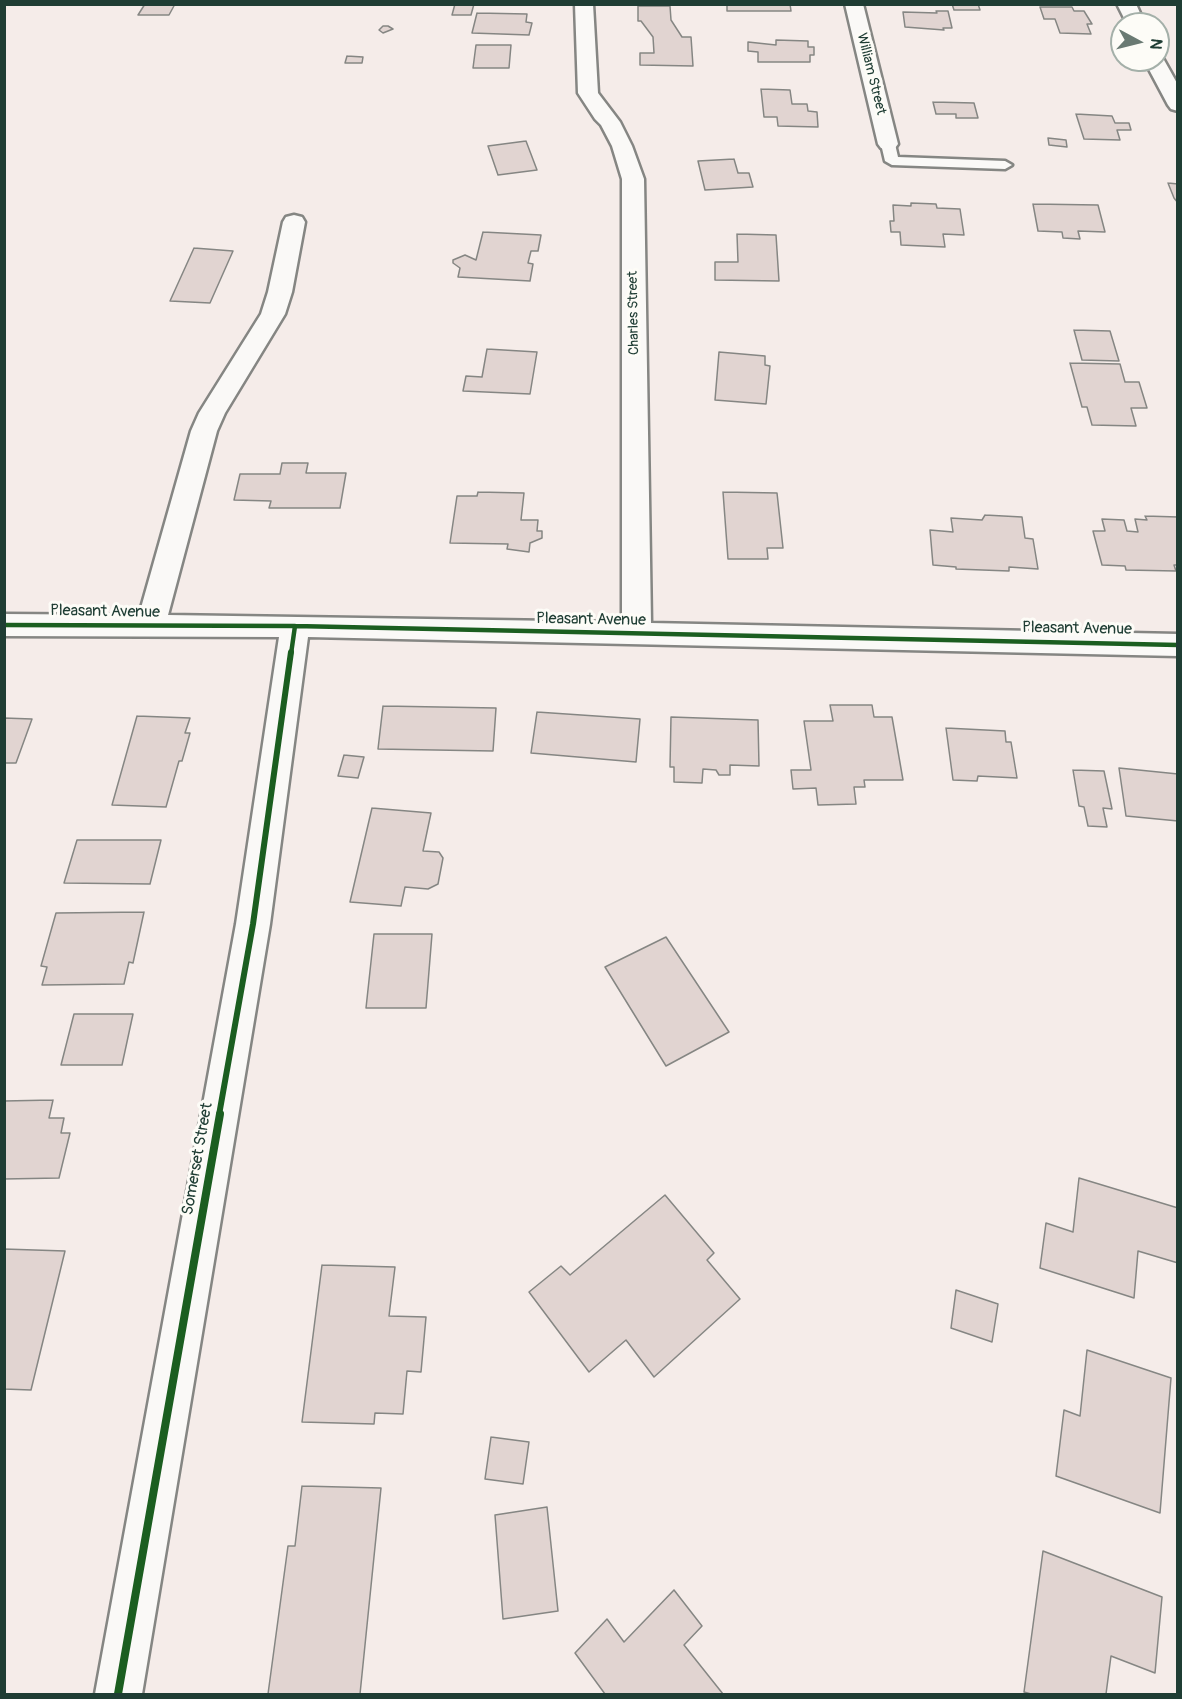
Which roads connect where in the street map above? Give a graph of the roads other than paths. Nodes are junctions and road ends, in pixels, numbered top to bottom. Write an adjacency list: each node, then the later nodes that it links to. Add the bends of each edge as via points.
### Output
1 (584, 4): 11 (street, Charles Street, via 588,93 610,122 633,179)
2 (854, 4): 5 (street, William Street)
3 (1160, 72): 4 (street)
4 (1178, 105)
5 (888, 144): 6 (lane, via 892,161)
6 (1005, 165)
7 (294, 222): 10 (street, via 273,314 204,431)
8 (4, 625): 10 (street, Pleasant Avenue)
9 (296, 626): 10 (street, Pleasant Avenue); 11 (street, Pleasant Avenue); 13 (street, Somerset Street, via 253,924)
10 (150, 627)
11 (637, 634): 12 (street, Pleasant Avenue)
12 (1178, 645)
13 (118, 1695)

